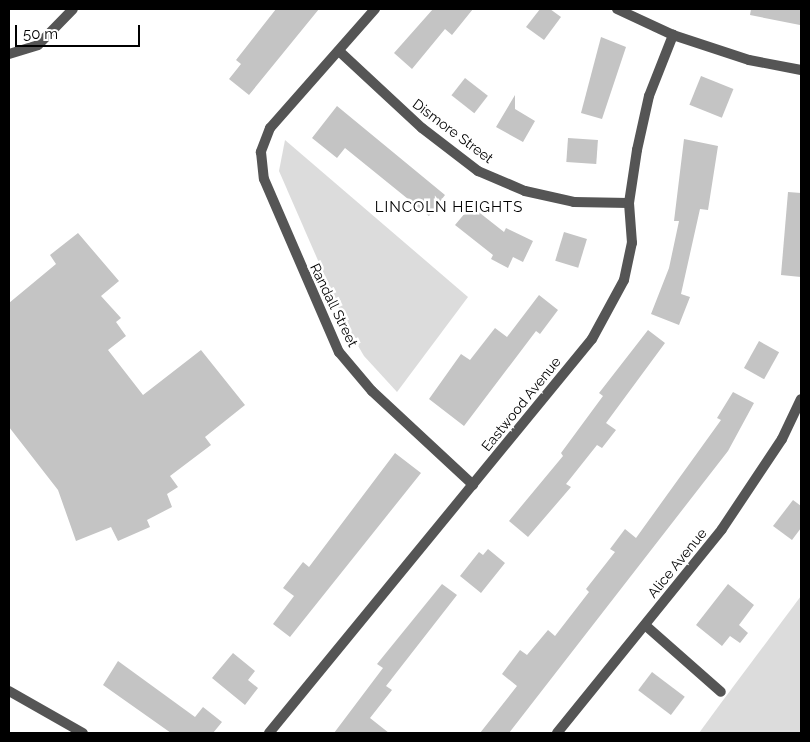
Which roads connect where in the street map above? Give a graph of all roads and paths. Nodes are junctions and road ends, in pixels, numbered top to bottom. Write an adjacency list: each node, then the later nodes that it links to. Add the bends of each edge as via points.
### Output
1 (73, 9): 6 (street, via 38,45)
2 (375, 9): 5 (street, Randall Street)
3 (617, 9): 4 (street)
4 (673, 35): 7 (street, via 749,60); 8 (street, Eastwood Avenue, via 649,96)
5 (339, 51): 8 (street, Dismore Street, via 422,128 478,171 525,190 574,202); 10 (street, Randall Street, via 270,128 262,152 264,179 339,352 372,392)
6 (9, 54)
7 (801, 70)
8 (629, 203): 10 (street, Eastwood Avenue, via 632,243 624,280 592,338)
9 (801, 399): 11 (street, Alice Avenue, via 782,439 722,530)
10 (473, 485): 15 (street, Eastwood Avenue)
11 (645, 625): 13 (street); 16 (street, Alice Avenue)
12 (9, 691): 14 (street)
13 (721, 692)
14 (83, 733)
15 (269, 733)
16 (558, 733)

